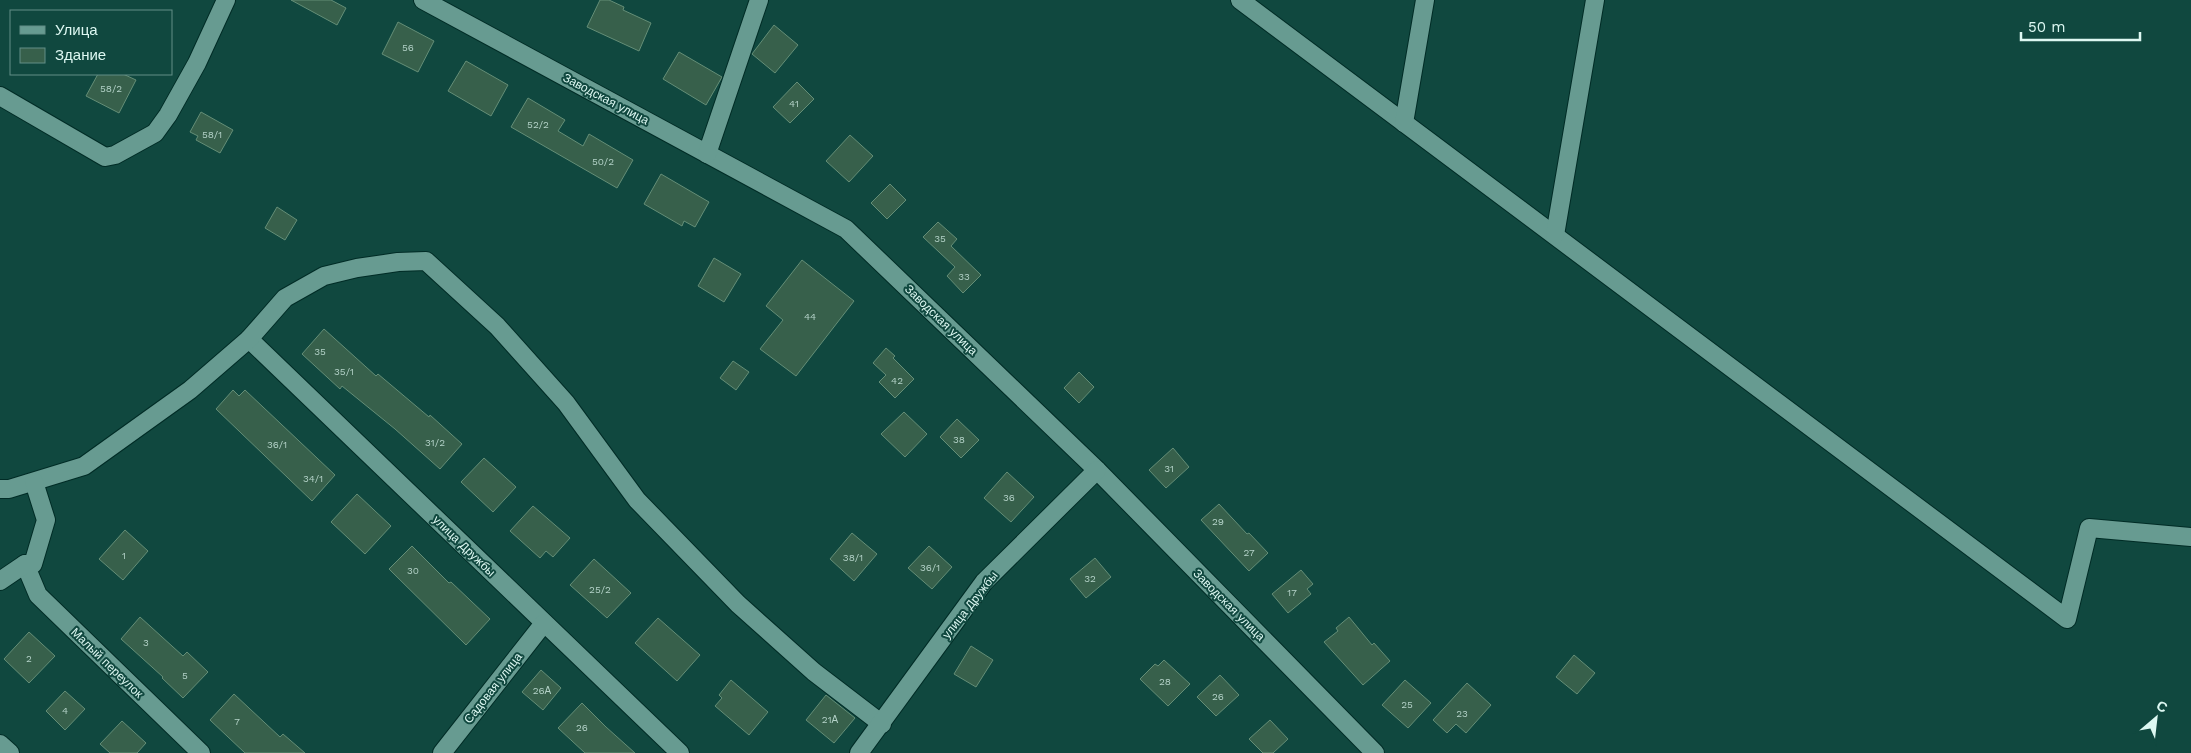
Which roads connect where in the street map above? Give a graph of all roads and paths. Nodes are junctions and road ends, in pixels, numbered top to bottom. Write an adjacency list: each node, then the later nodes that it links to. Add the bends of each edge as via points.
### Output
1 (226, 0): 7 (street, via 168,116 155,133 116,155 105,157)
2 (423, 0): 9 (street, Заводская улица)
3 (759, 0): 9 (street)
4 (1240, 0): 8 (street)
5 (1425, 0): 8 (street)
6 (1594, 0): 10 (street)
7 (0, 96)
8 (1404, 123): 10 (street)
9 (707, 154): 12 (street, Заводская улица, via 846,229)
10 (1554, 235): 15 (street, via 2066,619 2090,528)
11 (249, 339): 13 (street, via 190,390 84,466); 18 (street, улица Дружбы); 19 (street, via 285,298 324,276 357,268 426,260 503,333 566,403 637,500 738,604 814,672)
12 (1097, 470): 19 (street, улица Дружбы, via 984,582); 26 (street, Заводская улица)
13 (34, 482): 14 (street); 16 (street, via 46,520 33,564)
14 (0, 489)
15 (2191, 537)
16 (25, 564): 17 (street); 22 (street, Малый переулок, via 38,595)
17 (0, 581)
18 (544, 623): 23 (street, Садовая улица); 24 (street, улица Дружбы)
19 (882, 724): 25 (street, улица Дружбы)
20 (0, 744): 21 (street)
21 (10, 753)
22 (201, 753)
23 (442, 753)
24 (680, 753)
25 (859, 753)
26 (1375, 753)

